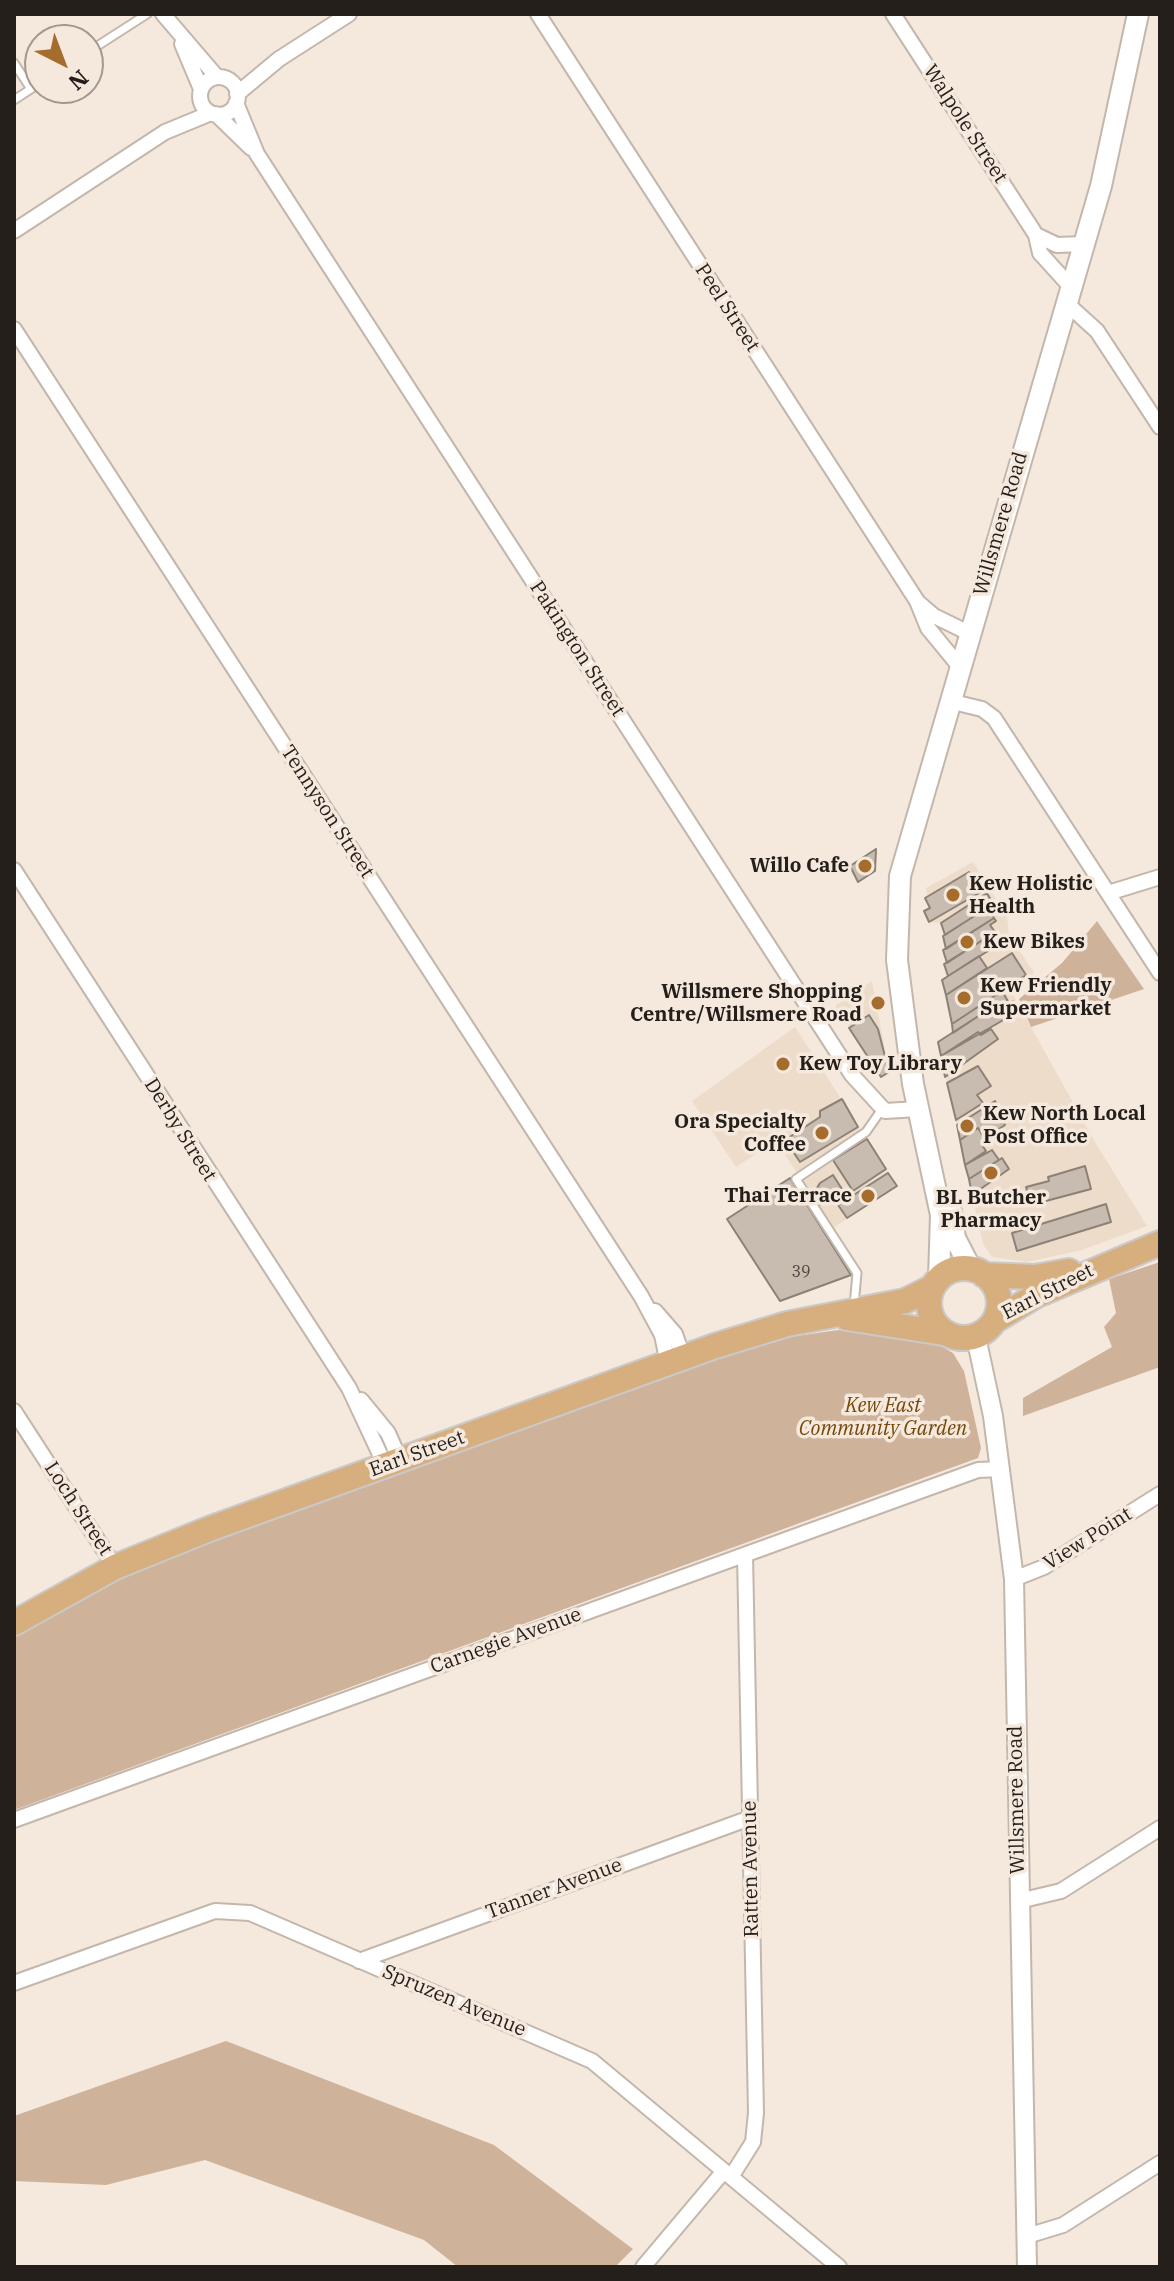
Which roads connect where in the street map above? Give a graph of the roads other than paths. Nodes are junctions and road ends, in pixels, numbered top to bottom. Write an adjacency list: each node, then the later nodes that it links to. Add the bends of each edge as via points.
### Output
1 (147, 14): 8 (lane)
2 (163, 14): 7 (street, Pakington Street)
3 (349, 14): 9 (street)
4 (538, 14): 20 (street, Peel Street)
5 (893, 14): 15 (street, Walpole Street)
6 (1138, 14): 16 (main road, Willsmere Road, via 1117,124)
7 (179, 36): 9 (street, Pakington Street); 10 (street, Pakington Street)
8 (104, 42)
9 (230, 89): 10 (street, via 207,81); 11 (street, via 228,112); 13 (street, Pakington Street)
10 (201, 94): 11 (street, Pakington Street); 12 (street)
11 (214, 113): 12 (street); 13 (street, Pakington Street)
12 (165, 132): 14 (street)
13 (257, 154): 29 (street, Pakington Street, via 852,1075)
14 (14, 231)
15 (1036, 235): 16 (street, via 1057,245); 17 (street, Walpole Street, via 1040,253)
16 (1083, 244): 17 (main road, Willsmere Road)
17 (1067, 294): 19 (street, Walpole Street); 21 (main road, Willsmere Road)
18 (14, 329): 38 (street, Tennyson Street, via 641,1296 675,1334)
19 (1160, 427)
20 (917, 601): 21 (street, Peel Street); 22 (street, Peel Street, via 928,628)
21 (969, 633): 22 (main road, Willsmere Road)
22 (960, 667): 23 (main road, Willsmere Road)
23 (949, 701): 26 (street, via 982,709 994,718); 28 (main road, Willsmere Road, via 900,876 897,960)
24 (14, 870): 40 (street, Derby Street, via 349,1388 388,1433)
25 (1160, 877): 26 (street)
26 (1108, 893): 27 (street)
27 (1160, 973)
28 (908, 1036): 30 (main road, Willsmere Road); 33 (main road, Willsmere Road, via 930,1106 955,1238)
29 (882, 1109): 30 (street); 35 (lane, via 866,1132 796,1179 857,1273)
30 (918, 1109): 34 (main road, Willsmere Road, via 941,1215)
31 (1160, 1243): 32 (main road, Earl Street)
32 (1103, 1264): 33 (main road, Earl Street, via 1035,1277); 36 (main road, Earl Street, via 1037,1295)
33 (977, 1272): 34 (main road, via 957,1269); 36 (main road, via 998,1296)
34 (935, 1283): 35 (main road, Earl Street, via 905,1301); 37 (main road, via 932,1314)
35 (845, 1315): 37 (main road, Earl Street); 38 (main road, Earl Street, via 774,1328)
36 (985, 1329): 37 (main road, via 956,1338); 41 (street, Willsmere Road)
37 (944, 1333)
38 (675, 1360): 40 (main road, Earl Street)
39 (14, 1411): 44 (street, Loch Street)
40 (392, 1462): 44 (main road, Earl Street)
41 (1000, 1469): 43 (street, Carnegie Avenue, via 978,1470); 45 (street, Willsmere Road)
42 (1160, 1494): 45 (street, View Point, via 1044,1567)
43 (745, 1555): 47 (street, Ratten Avenue); 48 (street, Carnegie Avenue)
44 (115, 1567): 46 (main road, Earl Street)
45 (1014, 1579): 50 (street, Willsmere Road)
46 (14, 1623)
47 (750, 1818): 51 (street, Tanner Avenue); 54 (street, Ratten Avenue, via 755,2128 747,2155)
48 (14, 1820)
49 (1160, 1828): 50 (street, via 1061,1891)
50 (1019, 1901): 55 (street, Willsmere Road)
51 (359, 1961): 52 (street, Spruzen Avenue, via 250,1913 227,1910); 54 (street, Spruzen Avenue, via 592,2061)
52 (14, 1983)
53 (1160, 2163): 55 (street, via 1063,2225)
54 (728, 2174): 56 (street, Ratten Avenue); 57 (street, Spruzen Avenue)
55 (1027, 2236): 58 (street, Willsmere Road)
56 (643, 2267)
57 (839, 2267)
58 (1027, 2267)

